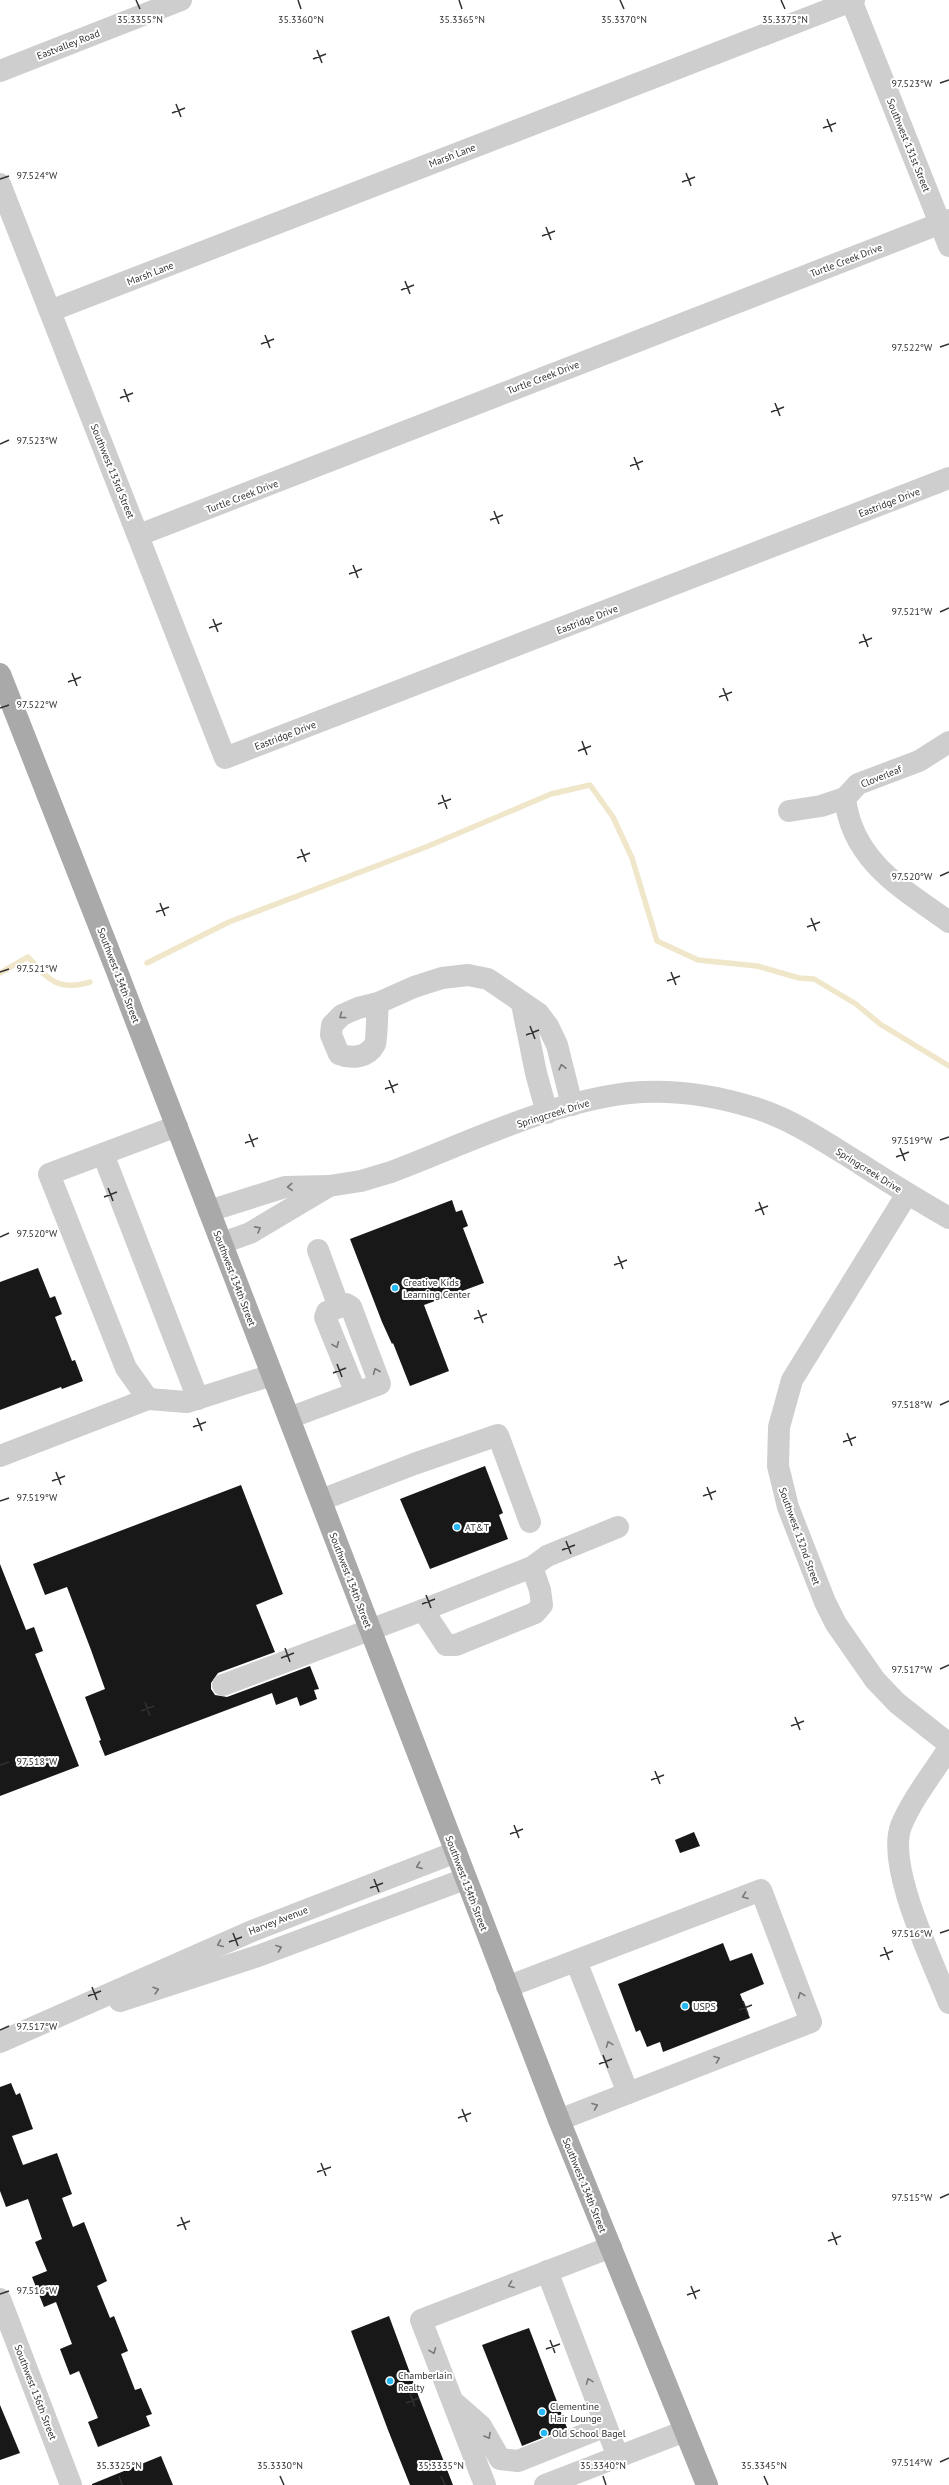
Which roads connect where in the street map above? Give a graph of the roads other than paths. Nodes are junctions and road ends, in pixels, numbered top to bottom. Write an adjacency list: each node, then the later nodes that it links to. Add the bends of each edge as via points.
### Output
1 (181, 0): 3 (street, Eastvalley Road)
2 (853, 0): 5 (street, Southwest 131st Street); 7 (street, Marsh Lane)
3 (0, 71)
4 (0, 184): 7 (street, Southwest 133rd Street)
5 (945, 222): 6 (street, Southwest 131st Street); 9 (street, Turtle Creek Drive)
6 (949, 246)
7 (50, 312): 9 (street, Southwest 133rd Street)
8 (949, 478): 12 (street, Eastridge Drive)
9 (139, 536): 12 (street, Southwest 133rd Street)
10 (0, 674): 20 (main road, Southwest 134th Street)
11 (949, 742): 13 (street, Cloverleaf, via 919,761 858,784)
12 (225, 758)
13 (845, 798): 14 (street, Cloverleaf, via 821,806); 15 (street, via 850,821 877,868 889,880)
14 (789, 811)
15 (949, 922)
16 (378, 1003): 17 (street, via 414,986 468,974 488,978)
17 (522, 1004): 18 (street, one-way to 17, via 557,1045 538,1013); 19 (street)
18 (572, 1105): 19 (street, Springcreek Drive); 23 (street, Springcreek Drive, via 628,1093 646,1092 687,1094 752,1107 823,1140)
19 (547, 1113): 22 (street, Springcreek Drive, via 391,1172 361,1181)
20 (177, 1126): 21 (street); 24 (main road, Southwest 134th Street)
21 (103, 1154): 29 (street, via 49,1174 126,1368); 30 (street)
22 (329, 1186): 24 (street, Springcreek Drive, one-way to 24, via 285,1187); 26 (street, Springcreek Drive, one-way to 22, via 250,1233)
23 (907, 1194): 25 (street, Springcreek Drive); 40 (street, Southwest 132nd Street, via 792,1380 779,1427 778,1466 788,1507 836,1624 875,1680 897,1704)
24 (209, 1211): 26 (main road, Southwest 134th Street)
25 (949, 1218)
26 (222, 1243): 28 (main road, Southwest 134th Street)
27 (318, 1250): 31 (street, via 339,1307 346,1304 351,1307 380,1382)
28 (272, 1375): 30 (street); 31 (main road, Southwest 134th Street)
29 (148, 1399): 30 (street, via 187,1402); 32 (street)
30 (198, 1399)
31 (289, 1418): 33 (main road, Southwest 134th Street)
32 (0, 1456)
33 (321, 1500): 34 (street, via 498,1435); 38 (main road, Southwest 134th Street)
34 (530, 1522)
35 (618, 1527): 36 (street, via 547,1556)
36 (532, 1567): 37 (street); 37 (street, via 542,1605 535,1613 463,1642 446,1645)
37 (423, 1610): 38 (street)
38 (370, 1629): 39 (street); 42 (main road, Southwest 134th Street)
39 (223, 1685)
40 (949, 1744)
41 (949, 1748): 46 (street, via 906,1815 898,1841 901,1876)
42 (456, 1852): 43 (main road, Southwest 134th Street); 47 (street, Harvey Avenue, one-way to 47, via 252,1931)
43 (465, 1879): 45 (main road, Southwest 134th Street); 47 (street, Harvey Avenue, one-way to 43, via 195,1978)
44 (576, 1961): 45 (street); 49 (street, one-way to 44); 49 (street, one-way to 44, via 811,2022 761,1890)
45 (507, 1987): 50 (main road, Southwest 134th Street)
46 (949, 2003)
47 (39, 2026): 48 (street, Harvey Avenue)
48 (0, 2042)
49 (628, 2093): 50 (street, one-way to 49)
50 (559, 2120): 51 (main road, Southwest 134th Street)
51 (611, 2247): 52 (street); 56 (main road, Southwest 134th Street)
52 (548, 2271): 54 (street, one-way to 54, via 421,2320); 55 (street, one-way to 52)
53 (0, 2299): 58 (street, Southwest 136th Street)
54 (452, 2398): 55 (street, one-way to 55, via 463,2412 481,2426 500,2459 508,2461 518,2461); 59 (street)
55 (606, 2426): 57 (street)
56 (685, 2431): 57 (street); 61 (main road, Southwest 134th Street)
57 (618, 2457): 60 (street)
58 (72, 2485)
59 (485, 2485)
60 (545, 2485)
61 (707, 2485)

